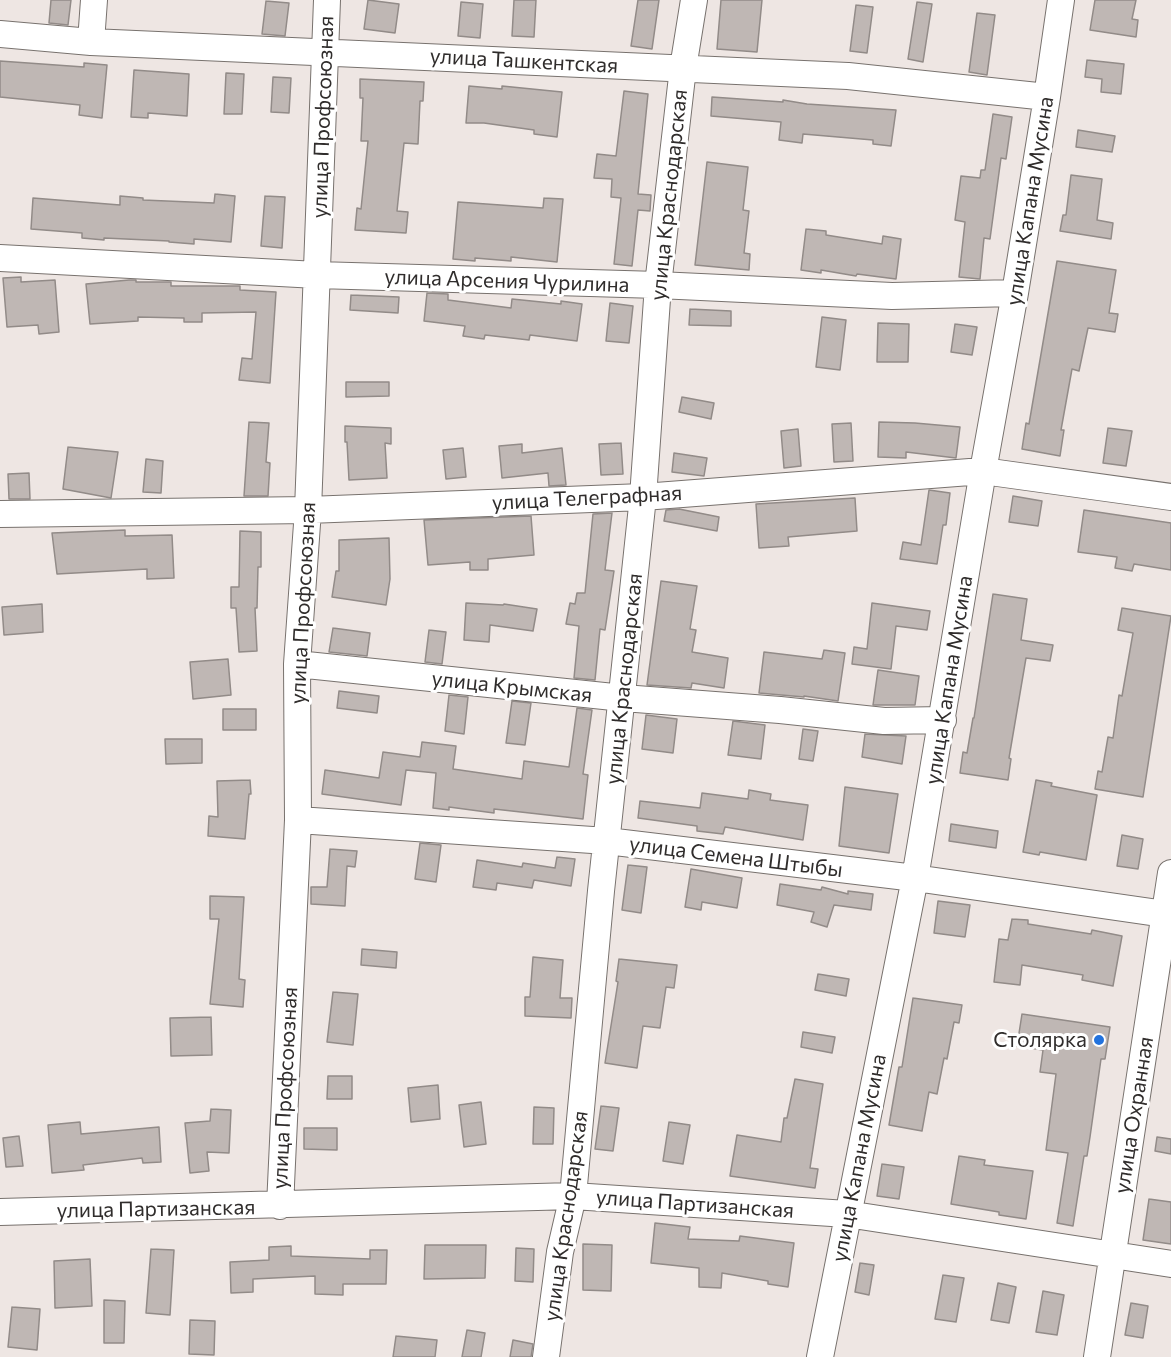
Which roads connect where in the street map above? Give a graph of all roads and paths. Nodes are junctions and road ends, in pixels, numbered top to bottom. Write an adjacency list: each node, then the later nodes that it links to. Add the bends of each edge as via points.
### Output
1 (94, 0): 6 (street)
2 (327, 0): 7 (street, улица Профсоюзная)
3 (694, 0): 8 (street, улица Краснодарская)
4 (1060, 0): 9 (street, улица Капана Мусина)
5 (0, 34): 6 (street, улица Ташкентская)
6 (91, 42): 7 (street, улица Ташкентская)
7 (326, 52): 8 (street, улица Ташкентская); 11 (street, улица Профсоюзная)
8 (683, 68): 9 (street, улица Ташкентская, via 848,76); 12 (street, улица Краснодарская)
9 (1047, 97): 13 (street, улица Капана Мусина)
10 (0, 258): 11 (street, улица Арсения Чурилина)
11 (317, 275): 12 (street, улица Арсения Чурилина); 17 (street, улица Профсоюзная)
12 (658, 285): 13 (street, улица Арсения Чурилина, via 892,296); 15 (street, улица Краснодарская)
13 (1015, 293): 14 (street, улица Капана Мусина)
14 (983, 471): 15 (street, улица Телеграфная); 16 (street, улица Телеграфная); 21 (street, улица Капана Мусина)
15 (643, 497): 17 (street, улица Телеграфная); 20 (street, улица Краснодарская)
16 (1171, 497)
17 (308, 510): 18 (street, улица Телеграфная); 19 (street, улица Профсоюзная)
18 (0, 514)
19 (297, 664): 20 (street, улица Крымская); 22 (street, улица Профсоюзная)
20 (623, 698): 21 (street, улица Крымская, via 884,721); 23 (street, улица Краснодарская)
21 (943, 720): 25 (street, улица Капана Мусина)
22 (298, 820): 23 (street, улица Семена Штыбы); 28 (street, улица Профсоюзная)
23 (607, 841): 25 (street, улица Семена Штыбы); 27 (street, улица Краснодарская)
24 (1171, 873): 26 (street, улица Охранная)
25 (915, 878): 26 (street, улица Семена Штыбы); 30 (street, улица Капана Мусина)
26 (1168, 914): 31 (street, улица Охранная)
27 (573, 1196): 28 (street, улица Партизанская); 30 (street, улица Партизанская); 33 (street, улица Краснодарская, via 560,1252)
28 (280, 1206): 29 (street, улица Партизанская)
29 (0, 1212)
30 (847, 1214): 31 (street, улица Партизанская); 34 (street, улица Капана Мусина)
31 (1112, 1255): 32 (street, улица Партизанская); 35 (street, улица Охранная)
32 (1171, 1264)
33 (546, 1357)
34 (820, 1357)
35 (1097, 1357)

